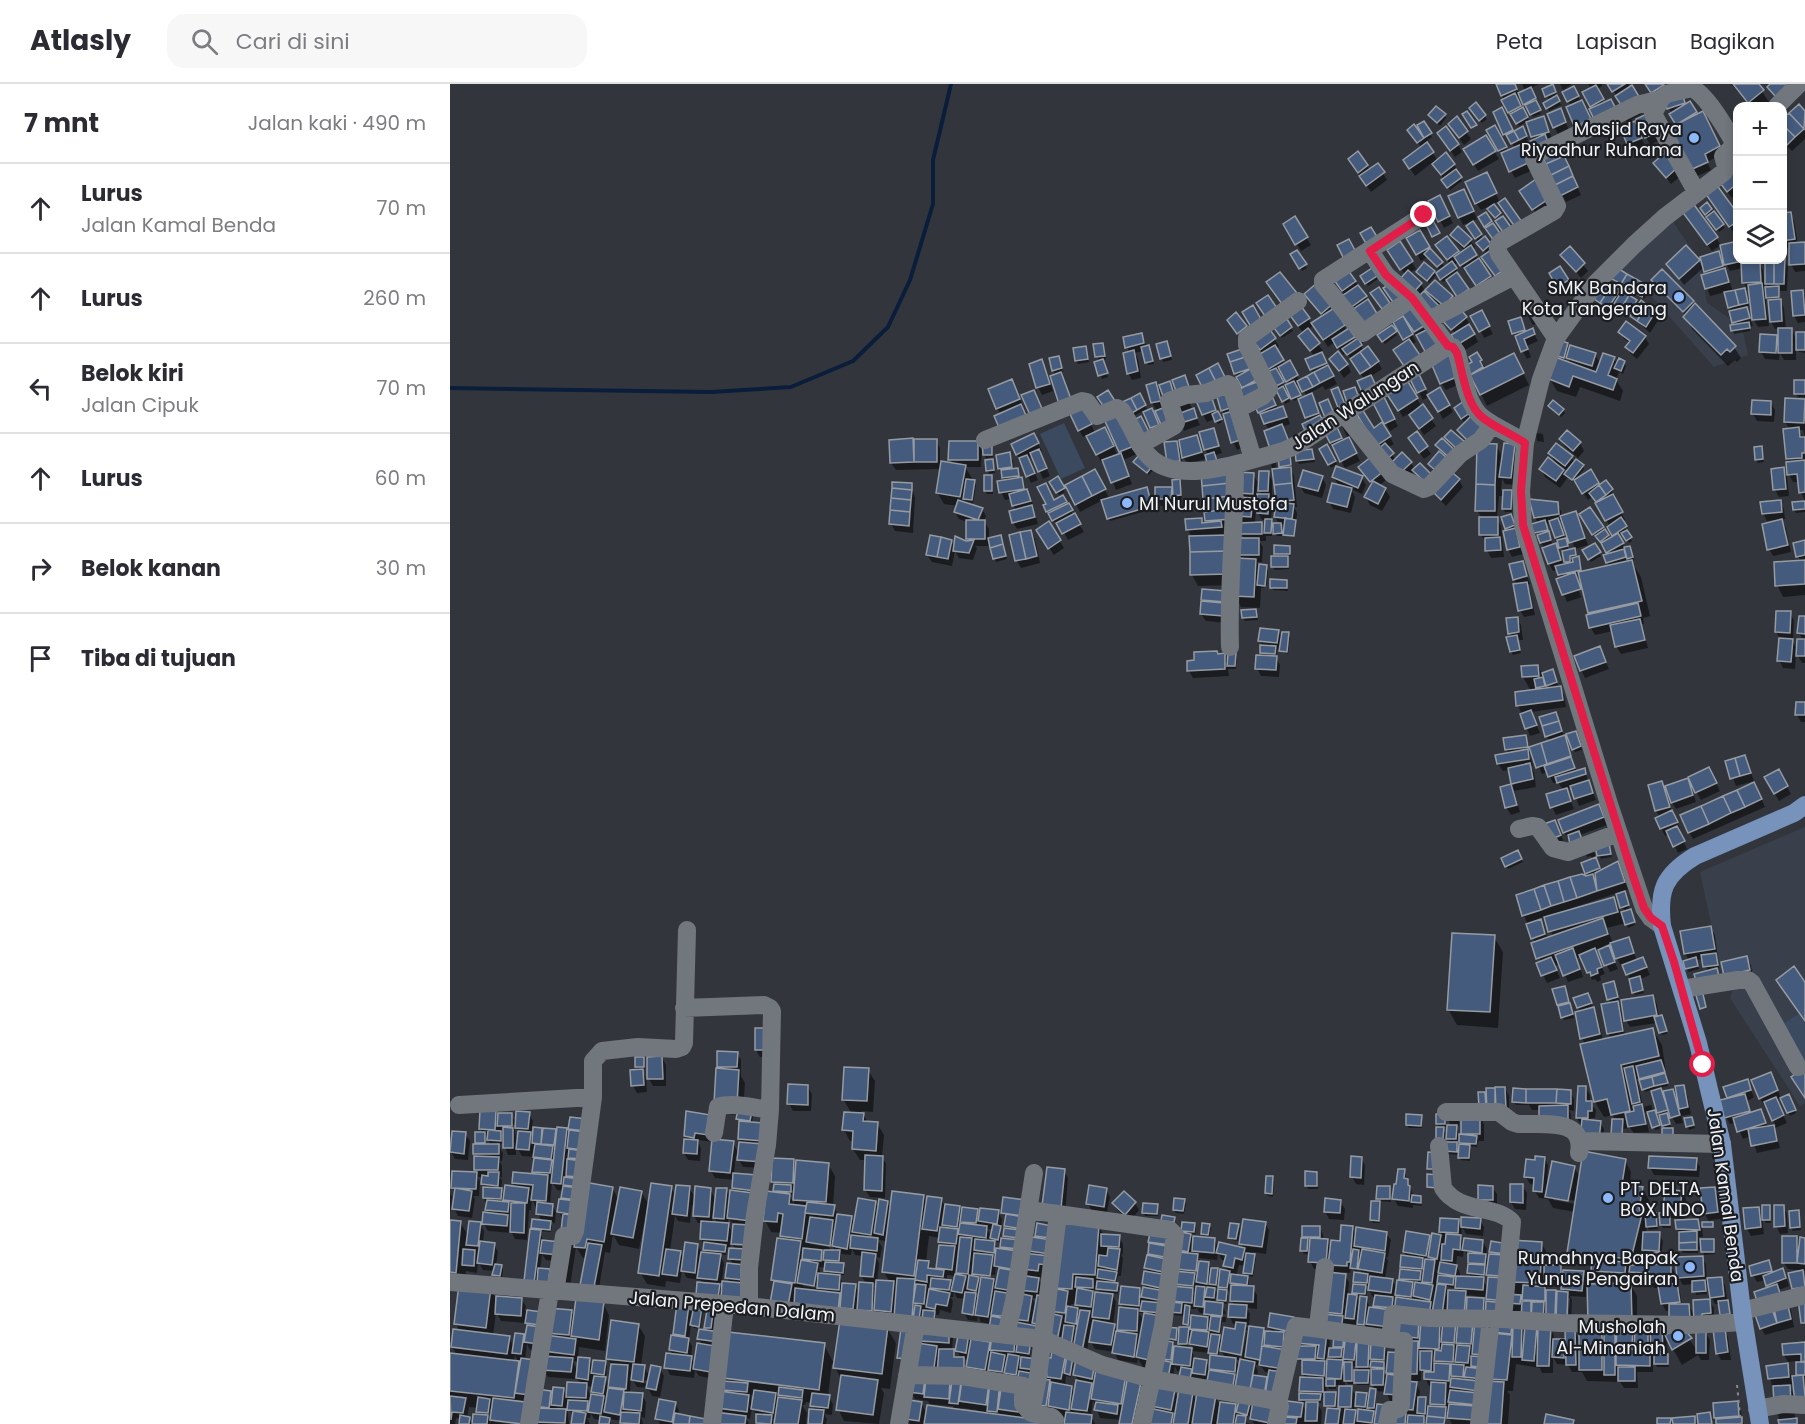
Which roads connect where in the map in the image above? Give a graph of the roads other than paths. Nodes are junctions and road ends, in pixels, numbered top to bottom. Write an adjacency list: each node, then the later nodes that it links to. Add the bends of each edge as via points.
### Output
1 (1799, 84): 3 (street)
2 (1661, 99): 4 (street, via 1673,92 1696,90); 6 (street, via 1653,114); 9 (street, via 1628,109 1535,155 1557,206 1497,246)
3 (1781, 102)
4 (1733, 140)
5 (1733, 142): 6 (street, via 1725,153 1724,172)
6 (1697, 193): 13 (street, via 1601,277)
7 (1424, 215): 8 (street)
8 (1370, 251): 10 (street, via 1386,275); 10 (street, via 1322,281 1360,332)
9 (1514, 276): 12 (street); 13 (street)
10 (1412, 298): 12 (street)
11 (1298, 301): 15 (street, via 1247,338 1269,389)
12 (1429, 320): 14 (street)
13 (1553, 333): 18 (street)
14 (1448, 346): 16 (street, Jalan Walungan); 17 (street, via 1457,353 1475,410)
15 (1238, 409): 20 (street, via 1228,384 1170,400 1176,423); 21 (street)
16 (1344, 414): 17 (street, via 1392,474 1424,489 1460,454 1481,440); 21 (street, Jalan Walungan, via 1296,446)
17 (1492, 425): 18 (street)
18 (1519, 439): 26 (street, via 1523,525)
19 (985, 440): 20 (street, Jalan Walungan, via 1082,400 1097,416 1121,410)
20 (1140, 445): 22 (street, Jalan Walungan, via 1154,461 1174,470)
21 (1253, 459): 22 (street, Jalan Walungan)
22 (1235, 465): 23 (street)
23 (1230, 647)
24 (1805, 805): 27 (main road, Jalan Kamal Benda, via 1695,856 1674,870 1662,894)
25 (1519, 829): 26 (street, via 1538,827 1553,848 1568,852)
26 (1613, 835): 27 (street, via 1644,908)
27 (1662, 926): 29 (main road, Jalan Kamal Benda)
28 (687, 930): 30 (street)
29 (1682, 988): 31 (street, via 1748,980); 37 (main road, Jalan Kamal Benda, via 1698,1043)
30 (684, 1008): 32 (street, via 681,1048 622,1048 597,1055 593,1061); 34 (street, via 770,1008)
31 (1798, 1067)
32 (593, 1097): 33 (street); 44 (street, via 575,1231 573,1236 564,1236)
33 (459, 1105)
34 (770, 1110): 36 (street, via 718,1107); 47 (street, via 754,1215)
35 (1446, 1112): 37 (street, via 1499,1112 1518,1124 1568,1126 1576,1133 1580,1147)
36 (714, 1133)
37 (1712, 1145): 49 (main road, Jalan Kamal Benda)
38 (1439, 1146): 48 (street, via 1446,1193 1459,1203 1512,1222)
39 (1034, 1173): 40 (street)
40 (1028, 1210): 41 (street); 52 (street)
41 (1058, 1214): 53 (street); 56 (street, via 1174,1233)
42 (1325, 1267): 51 (street, via 1318,1326)
43 (450, 1282): 44 (street, Jalan Prepedan Dalam)
44 (552, 1291): 46 (street, Jalan Prepedan Dalam); 61 (street)
45 (1805, 1295): 49 (street)
46 (725, 1304): 47 (street, Jalan Prepedan Dalam); 62 (street)
47 (749, 1306): 50 (street, Jalan Prepedan Dalam)
48 (1497, 1319): 49 (street, via 1688,1325); 54 (street, via 1393,1314); 68 (street)
49 (1739, 1319): 60 (main road, Jalan Kamal Benda)
50 (915, 1325): 52 (street, Jalan Prepedan Dalam); 55 (street)
51 (1321, 1329): 54 (street); 57 (street, via 1296,1326)
52 (1006, 1335): 53 (street, Jalan Prepedan Dalam)
53 (1042, 1339): 56 (street, Jalan Prepedan Dalam, via 1102,1365); 59 (street)
54 (1390, 1339): 67 (street, via 1405,1343 1401,1405 1390,1410)
55 (907, 1375): 59 (street, via 962,1376 1023,1386 1023,1404); 63 (street)
56 (1152, 1379): 57 (street, Jalan Prepedan Dalam); 65 (street)
57 (1278, 1403): 66 (street)
58 (1805, 1405): 60 (street, via 1783,1404)
59 (1031, 1413): 64 (street, via 1052,1417)
60 (1759, 1416)
61 (529, 1424)
62 (712, 1424)
63 (899, 1424)
64 (1054, 1424)
65 (1142, 1424)
66 (1276, 1424)
67 (1387, 1424)
68 (1479, 1424)

